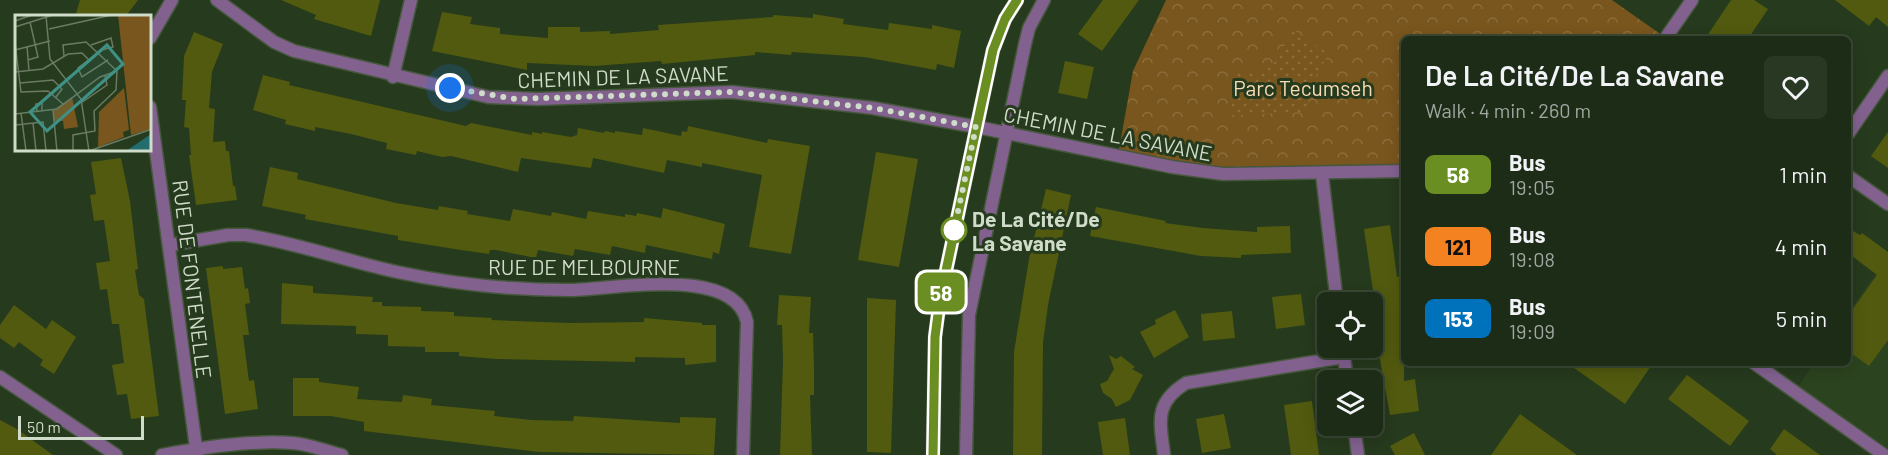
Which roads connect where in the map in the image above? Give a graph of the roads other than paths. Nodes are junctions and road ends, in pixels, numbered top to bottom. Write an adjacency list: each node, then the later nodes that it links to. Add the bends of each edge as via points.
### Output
1 (172, 0): 7 (street)
2 (216, 0): 9 (street, CHEMIN DE LA SAVANE, via 274,42 294,51)
3 (411, 0): 9 (street)
4 (1017, 0): 12 (street, via 995,43)
5 (1044, 0): 14 (street, via 1029,28)
6 (1692, 0): 8 (street)
7 (152, 35)
8 (1667, 36)
9 (393, 76): 12 (street, CHEMIN DE LA SAVANE, via 516,99 692,92 761,94 913,114)
10 (1888, 76): 13 (street)
11 (152, 121): 19 (street, RUE DE FONTENELLE)
12 (976, 127): 14 (street, CHEMIN DE LA SAVANE); 30 (street, via 937,316)
13 (1851, 130)
14 (1006, 134): 16 (street, CHEMIN DE LA SAVANE, via 1197,171); 31 (street, via 969,315)
15 (1401, 171): 16 (street, CHEMIN DE LA SAVANE)
16 (1322, 174): 20 (street)
17 (1851, 178): 18 (street)
18 (1888, 204)
19 (170, 245): 25 (street, RUE DE FONTENELLE); 29 (street, RUE DE MELBOURNE, via 246,235 396,272 465,284 570,290 660,285 725,293 740,305 747,322)
20 (1336, 292)
21 (1317, 358): 32 (street, via 1186,383 1174,390 1161,410)
22 (1758, 366): 34 (street)
23 (0, 377): 26 (street)
24 (1355, 436): 33 (street)
25 (197, 452): 27 (street); 28 (street, via 293,443)
26 (116, 455)
27 (162, 455)
28 (342, 455)
29 (743, 455)
30 (933, 455)
31 (966, 455)
32 (1164, 455)
33 (1358, 455)
34 (1884, 455)

